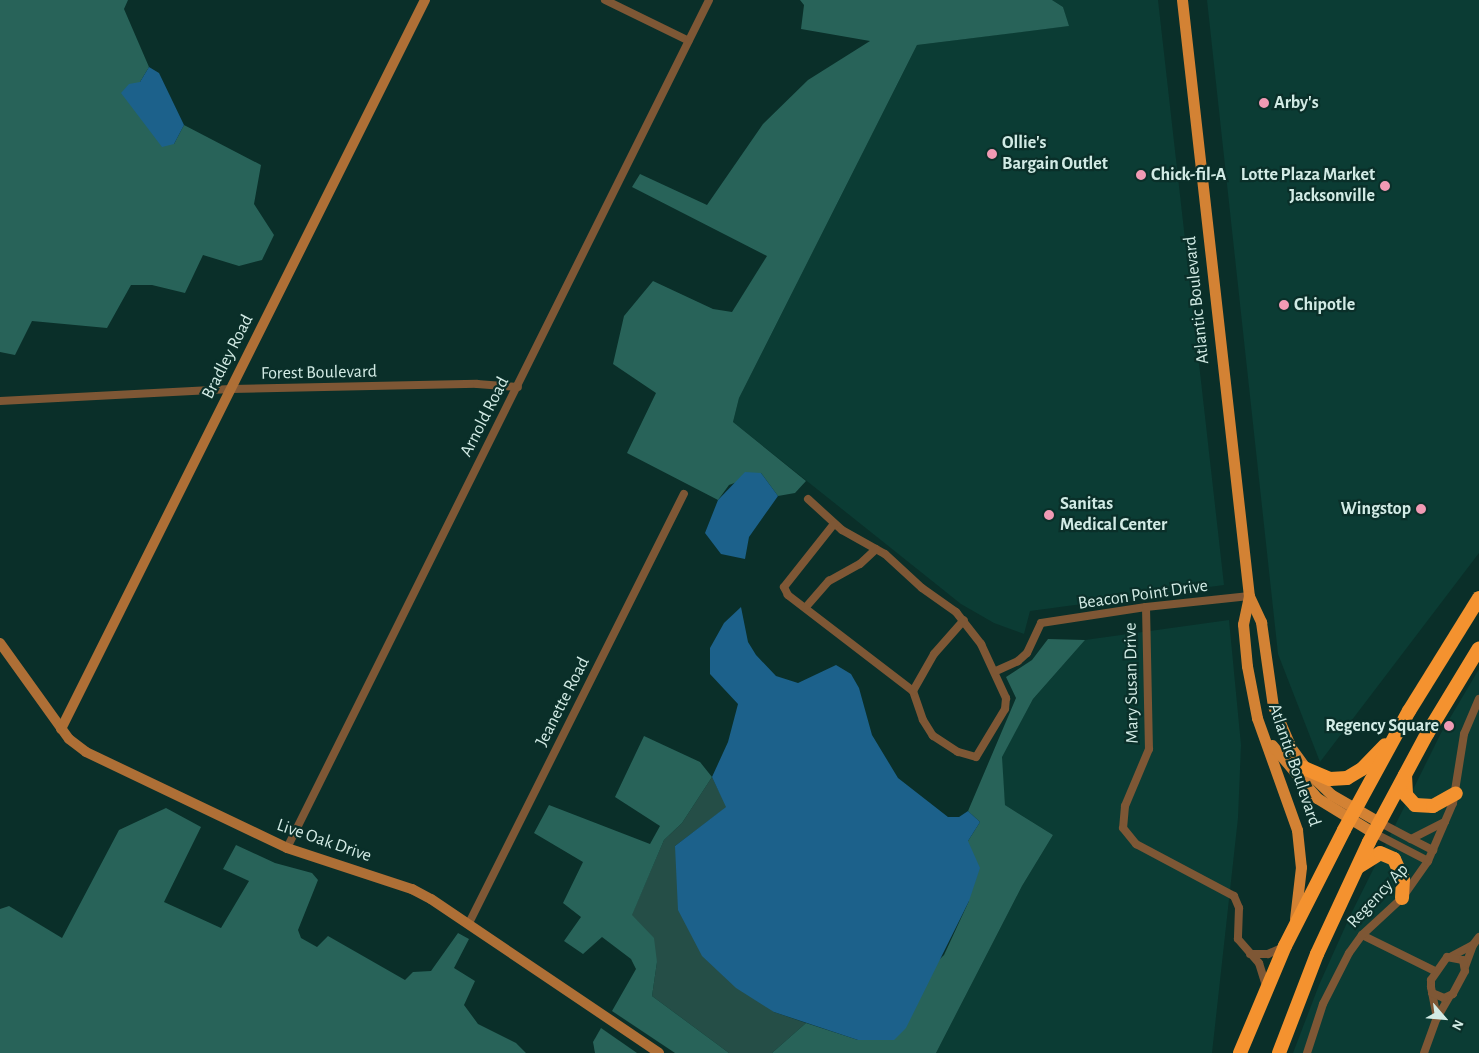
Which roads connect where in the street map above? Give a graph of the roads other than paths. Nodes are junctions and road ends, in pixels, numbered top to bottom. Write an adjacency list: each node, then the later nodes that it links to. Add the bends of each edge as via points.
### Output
1 (425, 0): 7 (street, Bradley Road)
2 (605, 0): 5 (street)
3 (709, 0): 5 (street, Arnold Road)
4 (1182, 0): 13 (main road, Atlantic Boulevard)
5 (689, 41): 6 (street, Arnold Road)
6 (518, 386): 7 (street, Forest Boulevard); 33 (street, Arnold Road)
7 (231, 389): 8 (street, Forest Boulevard); 25 (street, Bradley Road)
8 (0, 400)
9 (684, 494): 38 (street, Jeanette Road)
10 (808, 499): 11 (street)
11 (834, 524): 12 (street); 15 (street, via 784,586 788,595)
12 (876, 550): 15 (street, via 819,590); 17 (street)
13 (1249, 596): 16 (street, Beacon Point Drive); 24 (main road, Atlantic Boulevard, via 1243,624 1250,690); 26 (main road, Atlantic Boulevard, via 1261,622 1275,713 1287,742)
14 (1479, 598): 23 (highway)
15 (806, 607): 21 (street)
16 (1146, 607): 20 (street, Beacon Point Drive, via 1041,624 1027,653 1018,661); 43 (street, Mary Susan Drive, via 1148,749 1125,806 1123,828 1136,844 1231,894 1239,908 1238,939)
17 (964, 620): 20 (street); 21 (street, via 934,654)
18 (0, 643): 25 (street, Live Oak Drive)
19 (1479, 648): 27 (highway)
20 (996, 670): 21 (street, via 1006,698 1005,709 976,757 958,752 928,730)
21 (913, 691)
22 (1479, 700): 28 (street, Regency Ap, via 1464,734)
23 (1401, 725): 26 (highway, via 1366,765 1347,778 1330,779); 29 (highway)
24 (1260, 727): 29 (main road, via 1306,787); 41 (main road, Atlantic Boulevard, via 1289,802 1300,848 1298,904)
25 (61, 729): 33 (street, Live Oak Drive, via 68,739 86,752)
26 (1304, 768): 29 (main road, Atlantic Boulevard)
27 (1404, 774): 28 (highway, via 1406,795 1415,805 1433,806); 31 (highway)
28 (1456, 793): 30 (street, Regency Ap)
29 (1352, 815): 31 (main road, Atlantic Boulevard); 41 (highway, Atlantic Boulevard)
30 (1446, 821): 32 (street); 34 (street, Regency Ap)
31 (1376, 828): 32 (street); 35 (street); 36 (highway)
32 (1411, 839): 34 (street)
33 (287, 848): 38 (street, Live Oak Drive, via 412,889)
34 (1433, 850): 35 (street, Regency Ap)
35 (1428, 861): 37 (street, Regency Ap)
36 (1356, 869): 37 (highway, via 1380,853 1394,859 1403,879); 53 (highway, via 1314,961)
37 (1402, 898): 39 (street, Regency Ap)
38 (469, 923): 51 (street, Live Oak Drive)
39 (1362, 935): 46 (street); 54 (street, Regency Ap, via 1339,968)
40 (1479, 936): 42 (street)
41 (1285, 946): 43 (street, via 1268,954); 47 (highway, Atlantic Boulevard)
42 (1473, 946): 44 (street); 45 (street)
43 (1250, 954): 47 (street, Mary Susan Drive, via 1262,968)
44 (1452, 956): 45 (street, via 1463,960); 46 (street, via 1447,956)
45 (1466, 966): 49 (street, via 1462,981)
46 (1436, 971): 48 (street)
47 (1266, 988): 52 (highway, Atlantic Boulevard)
48 (1432, 993): 49 (street); 50 (street)
49 (1448, 997): 50 (street)
50 (1437, 1018): 55 (street)
51 (659, 1053)
52 (1240, 1053)
53 (1279, 1053)
54 (1307, 1053)
55 (1424, 1053)

